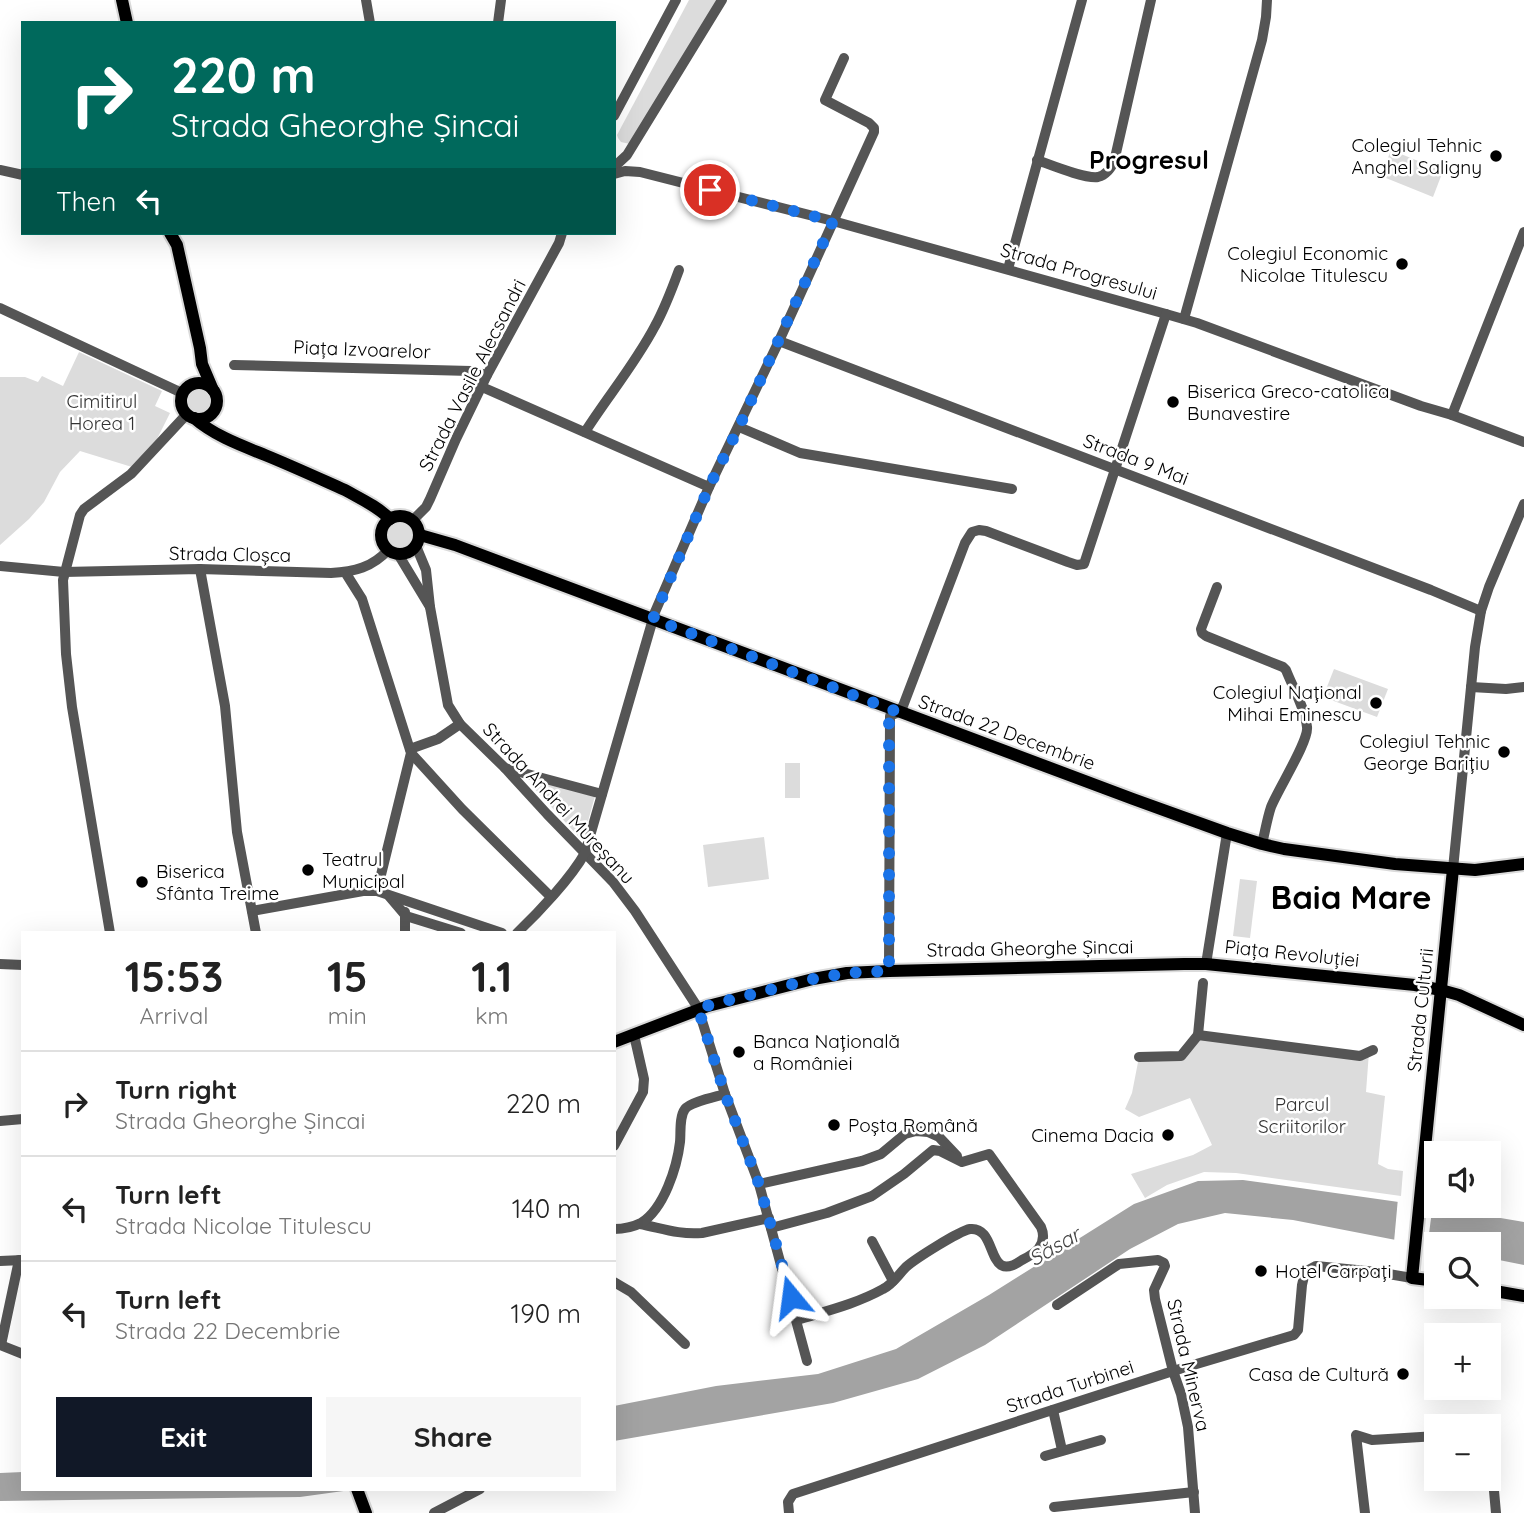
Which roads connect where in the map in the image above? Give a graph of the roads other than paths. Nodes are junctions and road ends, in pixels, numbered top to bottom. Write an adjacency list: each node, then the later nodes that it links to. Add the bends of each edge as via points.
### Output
1 (122, 0): 9 (main road)
2 (366, 0): 10 (street)
3 (501, 0): 11 (street)
4 (676, 0): 13 (street)
5 (722, 0): 15 (street, via 627,155)
6 (1082, 0): 14 (street)
7 (1151, 0): 14 (street, via 1111,168 1096,177)
8 (1267, 0): 27 (street, via 1262,40)
9 (127, 21)
10 (370, 21)
11 (498, 21)
12 (844, 58): 19 (street, via 825,100 874,132)
13 (616, 112)
14 (1037, 160): 23 (street)
15 (616, 165)
16 (0, 170): 18 (street)
17 (616, 173): 19 (street, Strada Progresului, via 640,172)
18 (21, 175)
19 (833, 221): 23 (street, Strada Progresului); 28 (street)
20 (1524, 232): 36 (street)
21 (561, 238): 31 (street, Strada Vasile Alecsandri)
22 (178, 239): 29 (main road)
23 (1008, 269): 26 (street, Strada Progresului)
24 (678, 270): 39 (street, via 654,328)
25 (0, 308): 33 (street)
26 (1166, 314): 27 (street, Strada Progresului); 42 (street)
27 (1184, 319): 36 (street, Strada Progresului)
28 (779, 341): 38 (street); 42 (street, Strada 9 Mai)
29 (202, 364): 33 (main road); 34 (main road)
30 (234, 365): 31 (street, Piața Izvoarelor)
31 (488, 375): 32 (street, Strada Vasile Alecsandri)
32 (482, 387): 39 (street); 47 (street, Strada Vasile Alecsandri, via 426,507)
33 (185, 390): 34 (main road, via 203,383); 37 (main road, via 181,403)
34 (213, 390): 35 (main road)
35 (216, 405): 37 (main road, via 203,418); 40 (main road)
36 (1452, 415): 41 (street, Strada Progresului)
37 (190, 416): 40 (main road); 52 (street, via 131,474 84,509)
38 (739, 427): 43 (street); 44 (street, via 800,453)
39 (585, 432): 43 (street)
40 (227, 439): 46 (main road, via 364,500)
41 (1524, 442)
42 (1116, 470): 56 (street, Strada 9 Mai); 60 (street, via 1084,564 986,531 972,532)
43 (709, 487): 57 (street)
44 (1012, 489)
45 (1524, 504): 56 (street, Strada Culturii)
46 (390, 519): 47 (main road, via 402,516); 49 (main road, via 382,541)
47 (413, 520): 48 (main road)
48 (418, 540): 49 (main road, via 406,553); 55 (street, Strada Andrei Mureșanu); 57 (main road, Strada 22 Decembrie, via 438,539)
49 (393, 552): 53 (street, Strada Cloșca); 55 (street, Strada Andrei Mureșanu)
50 (2, 569): 52 (street, Strada Cloșca)
51 (200, 569): 52 (street, Strada Cloșca); 53 (street, Strada Cloșca); 74 (street, via 225,706 237,832)
52 (64, 572): 76 (street, via 72,707)
53 (345, 572): 62 (street, via 362,599)
54 (1217, 587): 66 (street, via 1202,633 1283,667 1307,727 1272,806)
55 (430, 607): 61 (street, Strada Andrei Mureșanu, via 448,705)
56 (1481, 611): 58 (street, Strada Culturii)
57 (653, 619): 60 (main road, Strada 22 Decembrie); 64 (street)
58 (1471, 687): 59 (street); 69 (street, Strada Culturii)
59 (1524, 687)
60 (898, 712): 65 (main road, Strada 22 Decembrie); 85 (street, via 889,722)
61 (460, 724): 62 (street); 63 (street, Strada Andrei Mureșanu)
62 (411, 751): 70 (street); 72 (street)
63 (505, 768): 64 (street); 67 (street, Strada Andrei Mureșanu)
64 (602, 794): 67 (street)
65 (1227, 834): 66 (main road); 83 (street, Piața Revoluției)
66 (1262, 844): 69 (main road)
67 (585, 853): 72 (street); 88 (street, Strada Andrei Mureșanu, via 619,890)
68 (1524, 864): 69 (main road)
69 (1453, 869): 87 (main road, Strada Culturii)
70 (377, 891): 71 (street); 74 (street)
71 (387, 895): 73 (street); 75 (street)
72 (551, 897): 81 (street)
73 (411, 903): 75 (street); 80 (street)
74 (252, 911): 77 (street)
75 (406, 916): 78 (street); 79 (street)
76 (110, 931)
77 (256, 931)
78 (405, 931)
79 (455, 931)
80 (491, 931)
81 (519, 931)
82 (0, 964): 84 (street)
83 (1206, 964): 85 (main road, Strada Gheorghe Șincai); 87 (main road, Piața Revoluției)
84 (21, 965)
85 (889, 971): 88 (main road, Strada Gheorghe Șincai, via 813,979)
86 (1203, 983): 91 (street)
87 (1441, 990): 89 (main road, Piața Revoluției); 107 (main road, Strada Culturii)
88 (698, 1008): 90 (main road, Strada Gheorghe Șincai); 95 (street, Strada Andrei Mureșanu)
89 (1524, 1025)
90 (634, 1035): 92 (main road, Strada Gheorghe Șincai); 98 (street, via 643,1092)
91 (1198, 1035): 93 (street, via 1360,1056); 94 (street, via 1181,1056)
92 (616, 1041)
93 (1373, 1050)
94 (1139, 1058)
95 (725, 1094): 100 (street, Strada Andrei Mureșanu); 102 (street, via 685,1109 674,1171 663,1197)
96 (21, 1119): 97 (street)
97 (2, 1121)
98 (616, 1142)
99 (962, 1162): 100 (street, via 939,1138 916,1131 862,1161); 101 (street, via 933,1150 872,1196 827,1213); 109 (street, via 989,1154 1041,1227 1040,1247 1017,1264 1003,1267 983,1233 964,1231 916,1260)
100 (759, 1184): 101 (street, Strada Andrei Mureșanu)
101 (770, 1223): 102 (street, via 691,1234); 114 (street, Strada Andrei Mureșanu)
102 (640, 1224): 103 (street)
103 (616, 1229)
104 (872, 1241): 109 (street)
105 (21, 1260): 106 (street); 116 (street)
106 (0, 1261)
107 (1412, 1278): 108 (main road); 119 (street, Strada Turbinei, via 1316,1266 1305,1272 1294,1335)
108 (1424, 1279)
109 (893, 1281): 114 (street, via 857,1301)
110 (616, 1283): 115 (street)
111 (1501, 1292): 112 (main road)
112 (1524, 1296)
113 (1058, 1305): 119 (street, Strada Minerva, via 1119,1264 1164,1263 1154,1290)
114 (797, 1320): 118 (street, Strada Andrei Mureșanu)
115 (685, 1344)
116 (0, 1345): 117 (street)
117 (21, 1353)
118 (807, 1361)
119 (1173, 1371): 120 (street, Strada Turbinei); 127 (street, Strada Minerva, via 1188,1427)
120 (1053, 1410): 123 (street); 128 (street, Strada Turbinei, via 793,1494)
121 (1424, 1437): 132 (street, via 1372,1440 1356,1435)
122 (1101, 1440): 123 (street)
123 (1062, 1450): 124 (street)
124 (1045, 1457)
125 (476, 1491): 130 (street)
126 (1494, 1491): 133 (street)
127 (1194, 1492): 129 (street); 131 (street, Strada Minerva)
128 (788, 1507)
129 (1054, 1507)
130 (434, 1513)
131 (1195, 1513)
132 (1365, 1513)
133 (1496, 1513)

